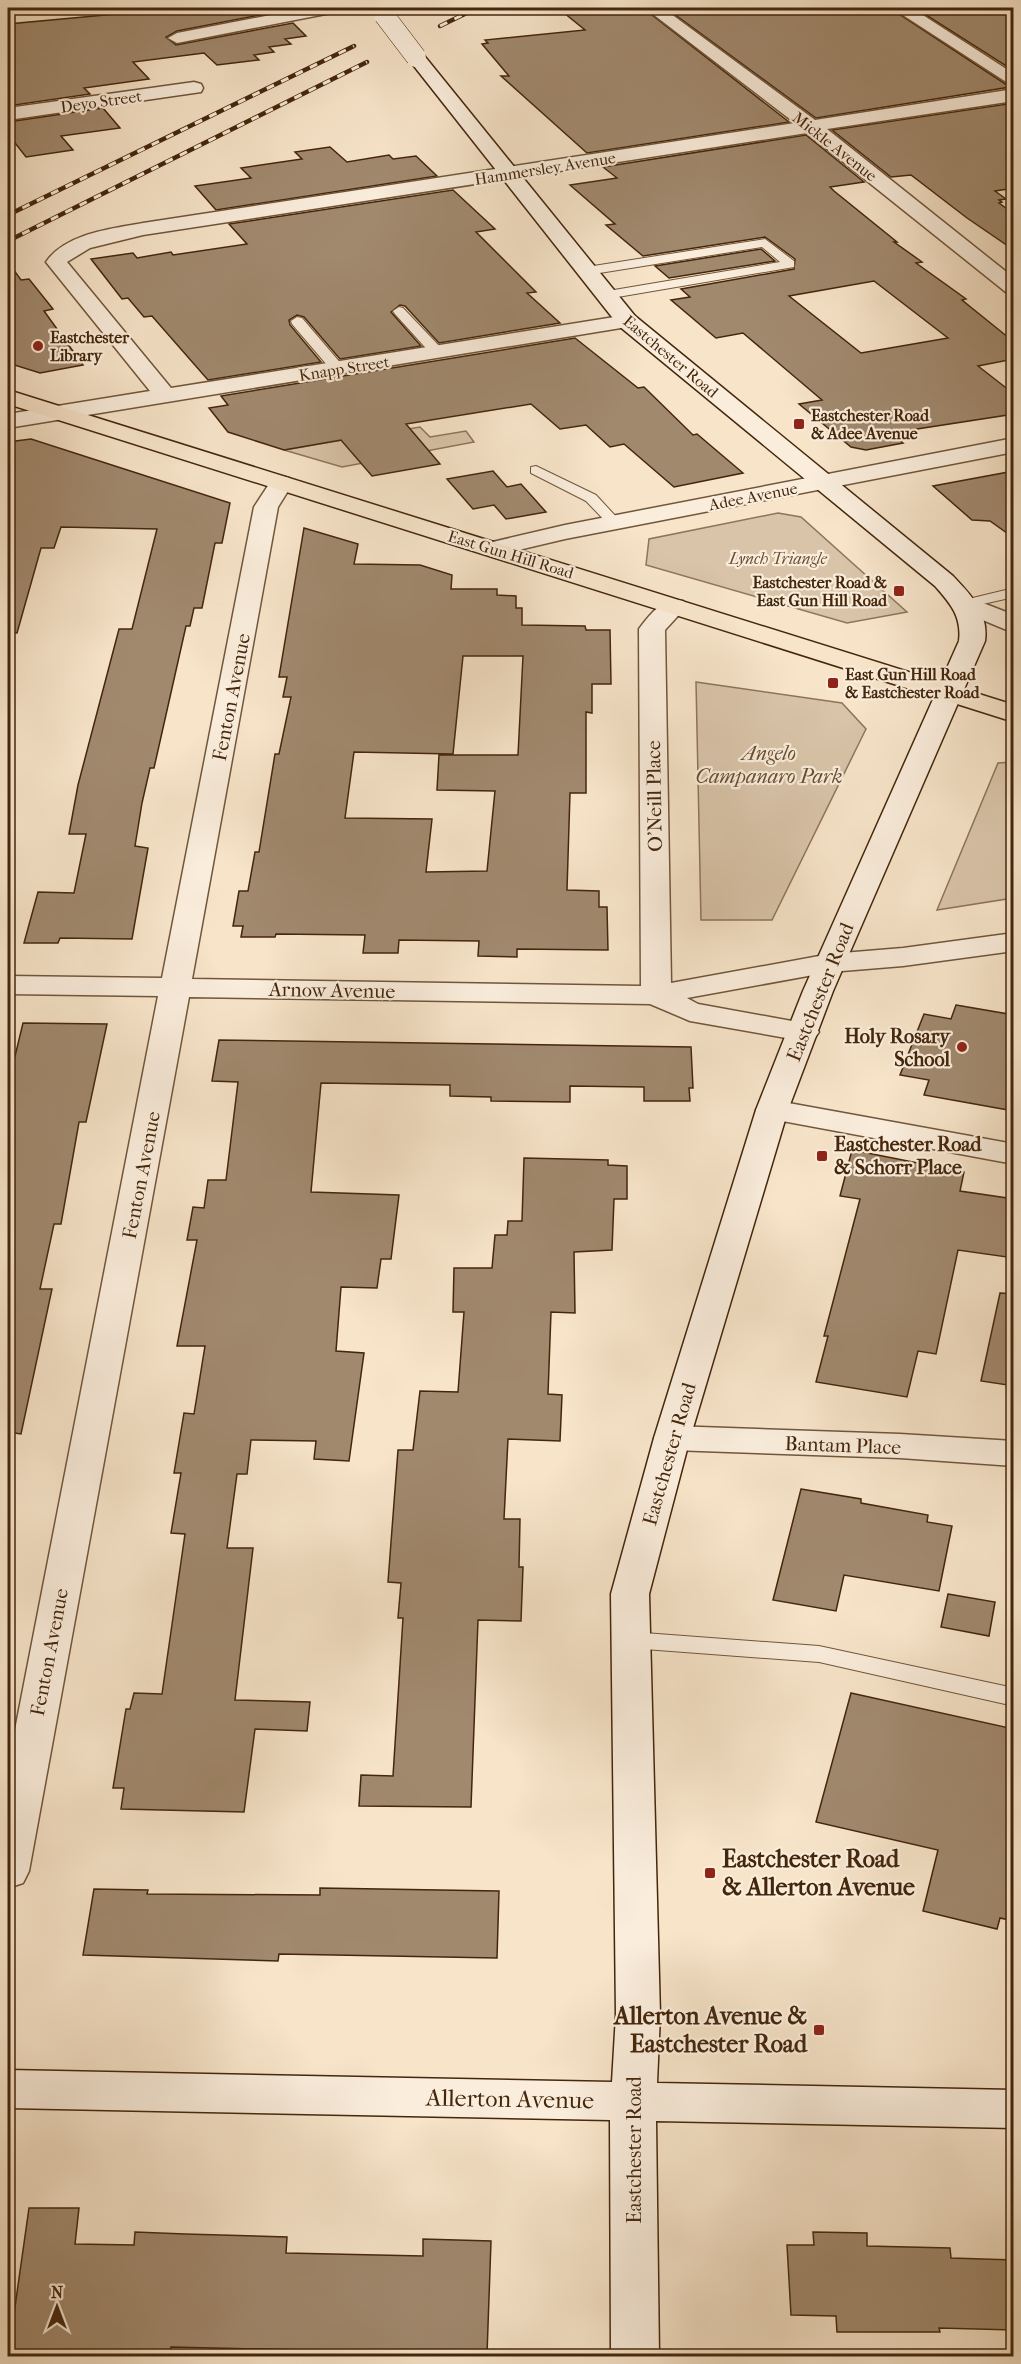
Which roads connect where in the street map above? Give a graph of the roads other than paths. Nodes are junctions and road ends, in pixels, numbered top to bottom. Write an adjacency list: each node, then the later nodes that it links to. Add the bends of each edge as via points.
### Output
1 (331, 8): 5 (street)
2 (653, 8): 10 (street, Mickle Avenue)
3 (901, 8): 6 (street)
4 (381, 11): 11 (street, Eastchester Road, bridge)
5 (177, 38)
6 (1014, 82)
7 (194, 88): 9 (street, Deyo Street)
8 (1014, 95): 10 (street, Hammersley Avenue)
9 (8, 114)
10 (812, 127): 11 (street, Hammersley Avenue); 13 (street, Mickle Avenue)
11 (509, 174): 12 (street, Eastchester Road); 21 (street, Hammersley Avenue, via 143,229 102,237 63,254 56,262)
12 (587, 271): 14 (street, Eastchester Road); 14 (lane, via 765,243 790,264)
13 (1014, 289)
14 (606, 294): 17 (street, Eastchester Road)
15 (399, 311): 18 (lane)
16 (297, 321): 19 (lane)
17 (627, 321): 18 (street, Knapp Street); 26 (street, Eastchester Road)
18 (438, 353): 19 (street, Knapp Street)
19 (338, 369): 21 (street, Knapp Street)
20 (8, 396): 22 (main road, East Gun Hill Road)
21 (166, 397): 22 (street, Knapp Street)
22 (61, 413): 23 (street, Knapp Street); 27 (main road, East Gun Hill Road)
23 (8, 421)
24 (1014, 445): 26 (street, Adee Avenue)
25 (536, 470): 28 (lane, via 591,498)
26 (824, 482): 28 (street, Adee Avenue); 31 (street, Eastchester Road, via 944,581)
27 (282, 483): 29 (main road, East Gun Hill Road); 39 (street, Fenton Avenue, via 266,507)
28 (614, 522): 29 (street, Adee Avenue)
29 (493, 549): 32 (main road, East Gun Hill Road)
30 (1014, 592): 31 (lane)
31 (965, 604): 33 (street, Eastchester Road); 34 (street, Eastchester Road, via 974,626 972,641)
32 (674, 606): 34 (main road, East Gun Hill Road); 40 (street, O'Neill Place, via 652,629)
33 (1014, 625)
34 (950, 695): 35 (main road, East Gun Hill Road); 37 (street, Eastchester Road)
35 (1014, 714)
36 (1014, 942): 37 (street, Arnow Avenue)
37 (830, 963): 40 (street, Arnow Avenue); 41 (street, Eastchester Road)
38 (8, 985): 39 (street, Arnow Avenue)
39 (176, 987): 40 (street, Arnow Avenue); 48 (street, Fenton Avenue)
40 (656, 994): 41 (street, Arnow Avenue, via 690,1012)
41 (803, 1032): 42 (street, Eastchester Road)
42 (772, 1110): 43 (street); 44 (street, Eastchester Road)
43 (1014, 1154)
44 (672, 1438): 45 (street, Bantam Place); 46 (street, Eastchester Road, via 630,1594)
45 (1014, 1454)
46 (631, 1640): 47 (lane, via 819,1653); 50 (street, Eastchester Road, via 638,2015)
47 (1014, 1696)
48 (8, 1871)
49 (8, 2089): 50 (street, Allerton Avenue)
50 (633, 2102): 51 (street, Allerton Avenue); 52 (street, Eastchester Road)
51 (1014, 2109)
52 (635, 2356)

